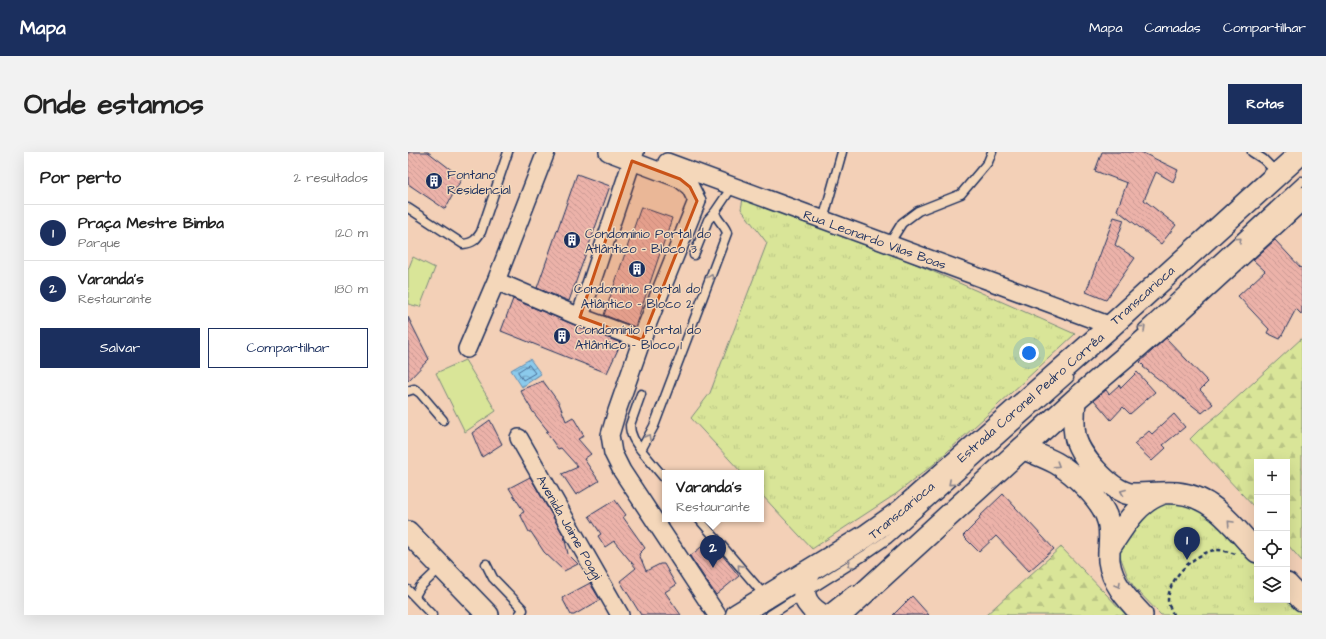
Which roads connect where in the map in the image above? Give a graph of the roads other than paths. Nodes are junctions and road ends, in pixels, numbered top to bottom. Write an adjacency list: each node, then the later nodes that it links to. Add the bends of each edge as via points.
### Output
1 (508, 152): 13 (lane, via 480,232 470,244 463,244)
2 (546, 152): 18 (street)
3 (608, 152): 8 (street)
4 (842, 152): 15 (lane)
5 (992, 152): 16 (lane, via 988,162 961,194 918,212 902,223)
6 (1252, 152): 9 (lane)
7 (1296, 154): 9 (main road, Estrada Coronel Pedro Corrêa)
8 (635, 155): 11 (street, Rua Leonardo Vilas Boas); 19 (street); 22 (street, via 680,179 690,187 697,201)
9 (1278, 174): 20 (main road, Estrada Coronel Pedro Corrêa)
10 (1302, 181): 21 (lane, Transcarioca, one-way to 10)
11 (732, 187): 14 (lane); 15 (street, Rua Leonardo Vilas Boas)
12 (1302, 198): 28 (main road, via 1178,312)
13 (408, 208)
14 (715, 212): 17 (lane, via 708,220); 32 (lane, one-way to 14, via 654,426 727,233)
15 (823, 220): 16 (street, Rua Leonardo Vilas Boas)
16 (889, 244): 20 (street, Rua Leonardo Vilas Boas)
17 (694, 255)
18 (496, 281): 19 (street); 23 (street)
19 (580, 317): 22 (street)
20 (1111, 326): 41 (main road, Estrada Coronel Pedro Corrêa, via 901,511)
21 (1134, 336)
22 (642, 340): 53 (street, via 610,435 613,453 626,477)
23 (467, 349)
24 (1073, 374): 45 (lane, Transcarioca, one-way to 45, via 888,539)
25 (1088, 378): 31 (lane)
26 (408, 391): 29 (lane, via 414,388)
27 (641, 394): 32 (lane, via 630,425 634,441)
28 (1075, 400): 31 (main road); 34 (street, one-way to 28, via 1124,493 1102,476 1079,448 1075,436)
29 (443, 420)
30 (519, 438): 52 (street, Avenida Jaime Poggi)
31 (1019, 442): 37 (street, one-way to 37, via 1057,464 1090,492 1108,521); 56 (main road)
32 (640, 450): 33 (lane)
33 (662, 476)
34 (1162, 494): 37 (street, via 1152,497 1134,513); 38 (street, one-way to 34, via 1220,512 1206,502 1191,495)
35 (701, 522): 48 (lane, one-way to 35)
36 (408, 532): 40 (street)
37 (1109, 549): 57 (street, one-way to 57, via 1109,561 1115,582)
38 (1247, 553)
39 (486, 564): 51 (lane, via 494,578 522,608)
40 (442, 566): 46 (lane); 50 (street)
41 (810, 571): 45 (main road, via 804,583); 48 (main road, Estrada Coronel Pedro Corrêa)
42 (858, 584): 55 (lane)
43 (1290, 587): 47 (street)
44 (408, 590): 46 (lane)
45 (804, 594): 48 (lane, Transcarioca); 55 (main road, via 809,605)
46 (414, 596): 49 (lane)
47 (1302, 600)
48 (768, 606): 54 (main road, Estrada Coronel Pedro Corrêa)
49 (432, 615)
50 (488, 615)
51 (519, 615)
52 (620, 615)
53 (717, 615)
54 (737, 615)
55 (821, 615)
56 (840, 615)
57 (1142, 615)

